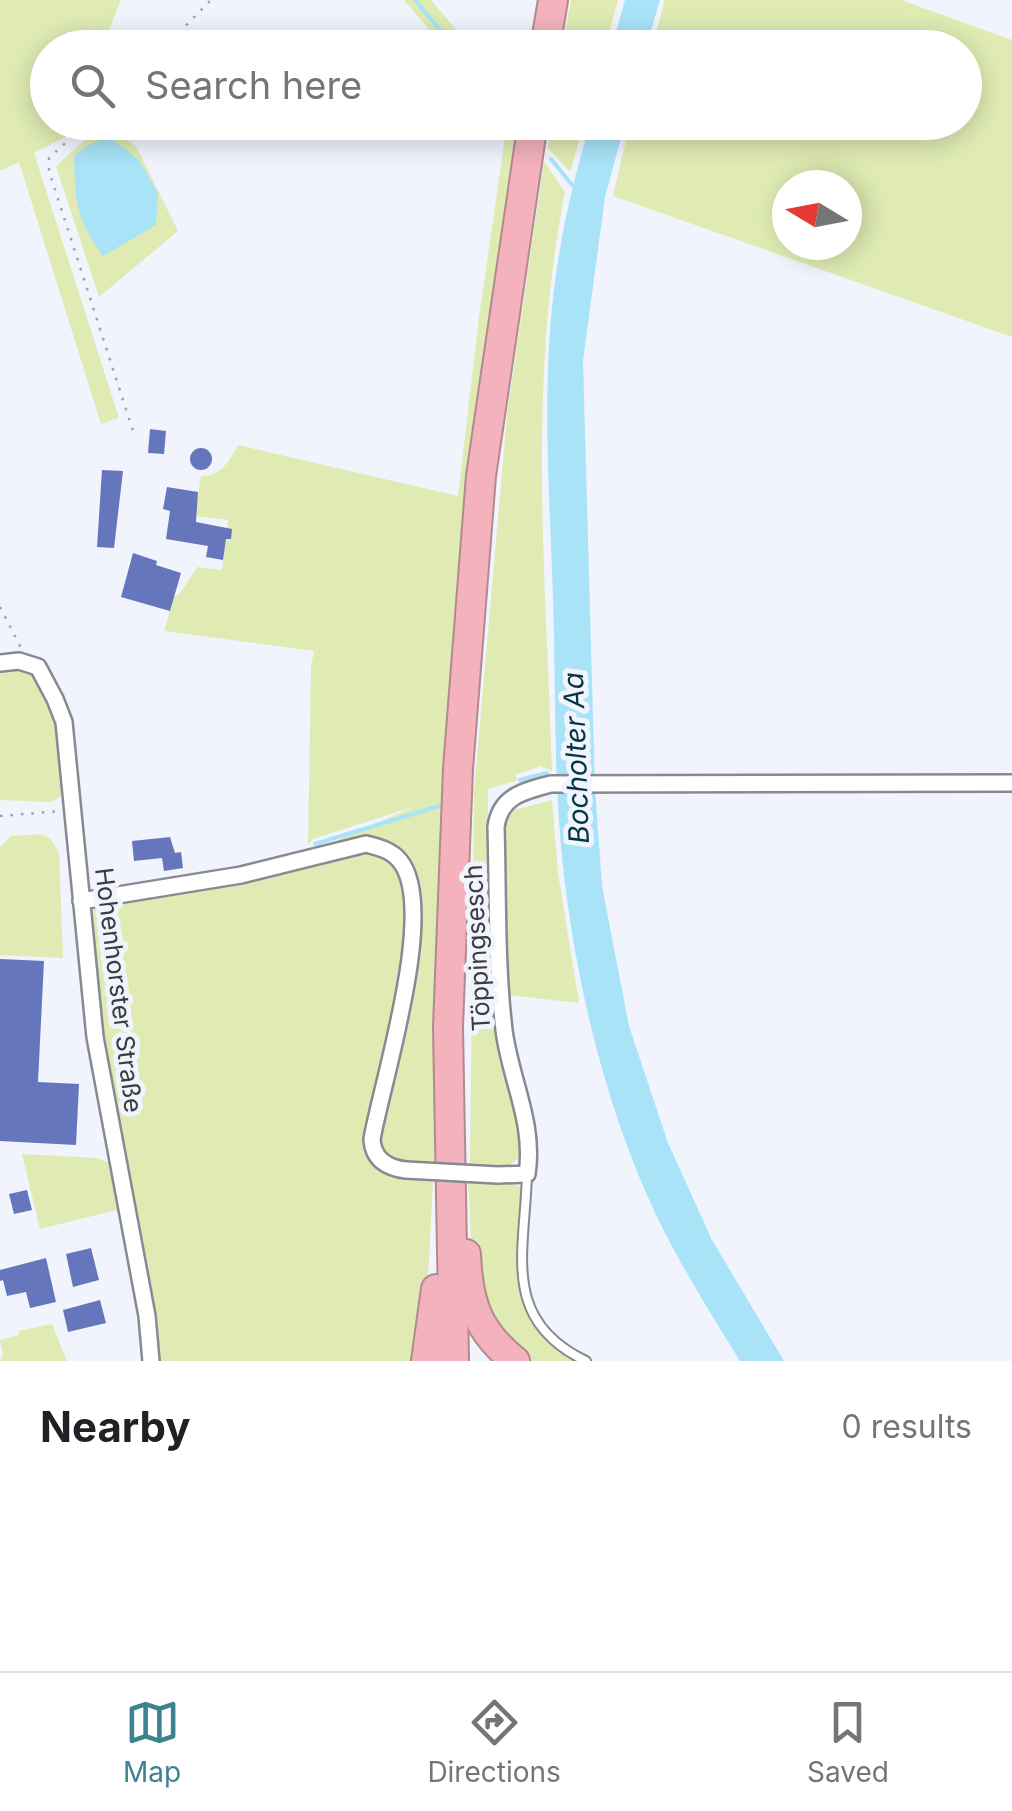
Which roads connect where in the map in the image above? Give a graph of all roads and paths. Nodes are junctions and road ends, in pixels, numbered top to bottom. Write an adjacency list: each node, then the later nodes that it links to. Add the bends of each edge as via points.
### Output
1 (212, 0): 4 (path)
2 (553, 0): 5 (highway)
3 (563, 0): 6 (highway)
4 (182, 30)
5 (549, 30)
6 (558, 30)
7 (68, 140): 10 (path, via 49,158 49,171)
8 (530, 140): 20 (highway, via 482,476 461,730 448,1027)
9 (540, 140): 18 (highway, via 492,476 468,768)
10 (133, 432)
11 (0, 607): 12 (path)
12 (28, 663): 13 (street); 15 (street, Hohenhorster Straße, via 44,676 64,722)
13 (0, 664)
14 (1012, 783): 19 (street, Töppingsesch, via 605,782 551,784 505,800 496,827 504,1028 526,1115)
15 (72, 810): 16 (path); 17 (street, Hohenhorster Straße)
16 (0, 816)
17 (81, 901): 19 (street, bridge, via 242,876 366,844 384,849 399,860 412,893 399,1030 372,1140 376,1155 406,1170); 21 (street, Hohenhorster Straße, via 95,1037)
18 (458, 1146): 24 (highway); 25 (highway, via 470,1296 481,1328)
19 (527, 1174): 26 (lane, via 523,1289 546,1334)
20 (450, 1188): 22 (highway); 23 (highway)
21 (151, 1361)
22 (426, 1361)
23 (454, 1361)
24 (462, 1361)
25 (515, 1361)
26 (586, 1361)

